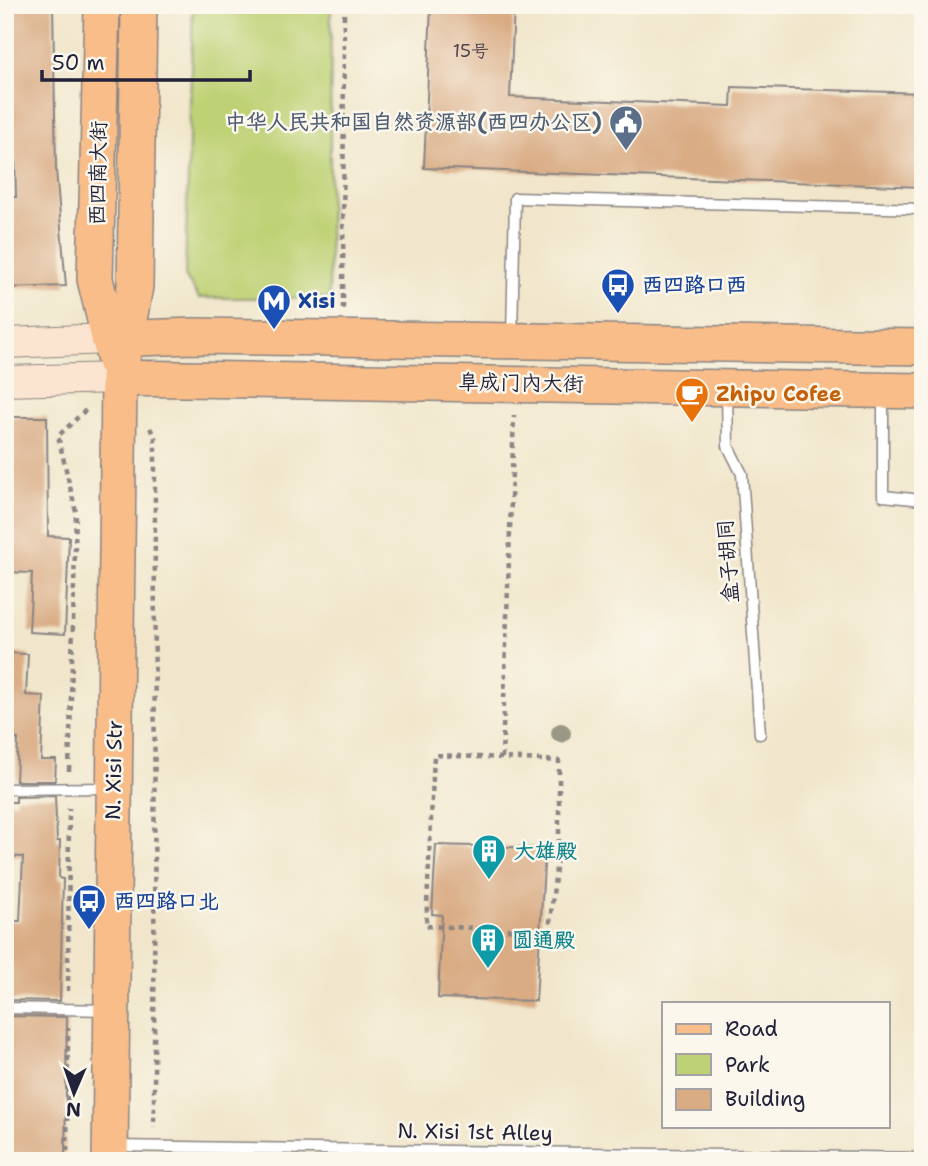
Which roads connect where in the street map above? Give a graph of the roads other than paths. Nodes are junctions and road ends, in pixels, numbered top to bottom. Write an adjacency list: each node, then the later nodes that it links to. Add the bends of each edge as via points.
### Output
1 (102, 5): 4 (main road, 西四南大街, via 95,279)
2 (139, 5): 4 (main road, 西四南大街, via 135,286)
3 (923, 209): 5 (lane, via 516,198)
4 (118, 338): 5 (main road, 阜成门内大街); 6 (main road); 8 (main road, N. Xisi Str)
5 (512, 340): 7 (main road, 阜成门内大街)
6 (5, 343)
7 (923, 347)
8 (119, 379): 9 (main road); 10 (main road, 阜成门内大街); 15 (main road, N. Xisi Str)
9 (5, 381)
10 (727, 387): 11 (main road, 阜成门内大街); 14 (lane, 盒子胡同, via 728,446 742,474)
11 (883, 390): 12 (main road, 阜成门内大街); 13 (lane, via 883,496)
12 (923, 391)
13 (923, 500)
14 (760, 734)
15 (114, 788): 16 (lane); 18 (main road, N. Xisi Str)
16 (5, 789)
17 (5, 1008): 18 (lane)
18 (112, 1010): 19 (main road, N. Xisi Str)
19 (110, 1153): 20 (lane, N. Xisi 1st Alley, via 154,1147)
20 (923, 1158)

